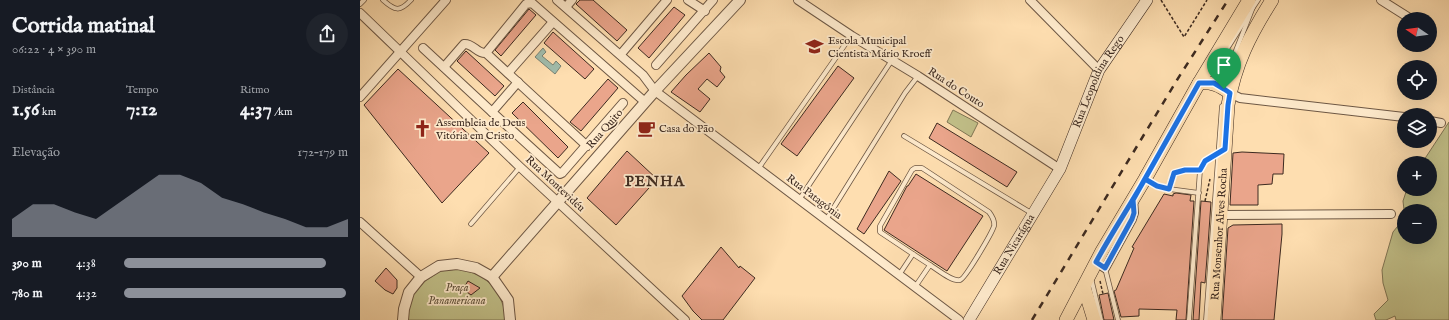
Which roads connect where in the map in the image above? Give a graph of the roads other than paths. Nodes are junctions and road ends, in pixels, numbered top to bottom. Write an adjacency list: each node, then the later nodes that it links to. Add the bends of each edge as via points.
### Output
1 (364, 0): 19 (lane)
2 (383, 0): 3 (lane, via 400,9)
3 (411, 0)
4 (446, 0): 27 (street)
5 (557, 0): 20 (street, Rua Patagônia)
6 (572, 0): 20 (street)
7 (667, 0): 29 (street)
8 (688, 0): 21 (street)
9 (714, 0): 21 (street)
10 (740, 0): 38 (street, Rua Quito)
11 (798, 0): 25 (street, Rua do Couto)
12 (1030, 0): 33 (street)
13 (1147, 0): 33 (main road, Rua Leopoldina Rego)
14 (1258, 0): 17 (lane)
15 (1272, 0): 39 (main road, Rua Monsenhor Alves Rocha, via 1242,52)
16 (1382, 0): 18 (street)
17 (1251, 3): 37 (main road); 39 (lane, via 1235,53)
18 (1394, 3): 22 (street)
19 (360, 4)
20 (566, 8): 29 (street, Rua Patagônia)
21 (705, 11): 31 (street)
22 (1404, 12)
23 (360, 13): 27 (street, Rua Montevidéu)
24 (553, 22): 28 (street, via 532,3 526,4); 34 (street); 41 (street)
25 (852, 36): 30 (street, Rua do Couto); 52 (lane)
26 (423, 48): 32 (street)
27 (401, 51): 40 (street); 51 (street, Rua Montevidéu)
28 (486, 53): 32 (street, via 480,53 469,44 464,44); 34 (street)
29 (621, 54): 38 (street, Rua Patagônia)
30 (892, 60): 35 (street, Rua do Couto); 58 (lane)
31 (656, 65)
32 (444, 68): 44 (street)
33 (1099, 70): 53 (main road, Rua Leopoldina Rego)
34 (508, 73): 36 (street)
35 (918, 76): 53 (street, Rua do Couto); 63 (lane)
36 (518, 82): 44 (street); 49 (street)
37 (1199, 83): 39 (main road, via 1214,83); 55 (main road)
38 (655, 91): 41 (street, Rua Quito); 52 (street, Rua Patagônia)
39 (1226, 93): 45 (street, via 1240,98); 50 (main road, Rua Monsenhor Alves Rocha, via 1228,105)
40 (360, 97)
41 (645, 102): 59 (street, Rua Quito)
42 (623, 103): 49 (street)
43 (1222, 104): 50 (lane)
44 (492, 112): 49 (street, via 560,174)
45 (1397, 116)
46 (1437, 122): 47 (street)
47 (1441, 123)
48 (904, 136): 60 (lane)
49 (587, 146)
50 (1222, 150): 54 (lane, Rua Monsenhor Alves Rocha, via 1205,161); 62 (main road, Rua Monsenhor Alves Rocha); 85 (lane)
51 (520, 167): 59 (street, Rua Montevidéu); 65 (lane)
52 (758, 169): 58 (street, Rua Patagônia)
53 (1060, 169): 60 (main road, Rua Nicarágua)
54 (1200, 170): 56 (lane, via 1174,173); 57 (lane)
55 (1145, 179): 56 (lane); 68 (main road)
56 (1169, 189): 57 (lane)
57 (1199, 192): 84 (lane)
58 (799, 200): 63 (street, Rua Patagônia)
59 (557, 201): 71 (street, Rua Quito); 77 (street, Rua Montevidéu)
60 (1033, 214): 79 (main road, Rua Nicarágua)
61 (1391, 214): 62 (street)
62 (1220, 216): 86 (main road, Rua Monsenhor Alves Rocha)
63 (826, 220): 69 (street, Rua Patagônia)
64 (360, 222): 70 (street)
65 (471, 224)
66 (913, 254): 67 (lane); 67 (lane, via 879,229 912,170 922,168 989,212 994,221 994,226 963,279 952,279); 69 (lane)
67 (930, 265): 73 (lane)
68 (1101, 265): 72 (main road); 83 (lane)
69 (899, 275): 73 (street, Rua Patagônia)
70 (421, 277): 71 (street, via 439,266 458,264 476,268); 75 (street, via 409,292)
71 (492, 278): 76 (street, via 508,300)
72 (1095, 278): 74 (main road); 82 (lane)
73 (916, 287): 78 (street, Rua Patagônia)
74 (1084, 287): 80 (main road); 81 (main road)
75 (403, 320)
76 (510, 320)
77 (685, 320)
78 (959, 320)
79 (969, 320)
80 (1066, 320)
81 (1094, 320)
82 (1101, 320)
83 (1118, 320)
84 (1190, 320)
85 (1206, 320)
86 (1214, 320)

